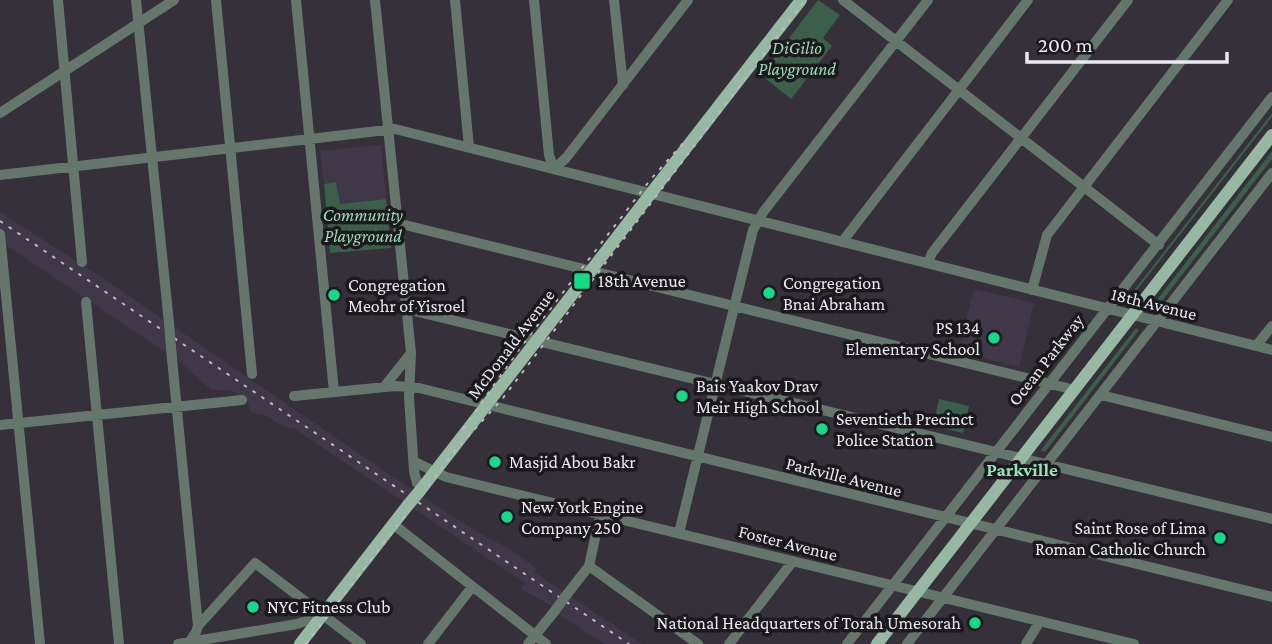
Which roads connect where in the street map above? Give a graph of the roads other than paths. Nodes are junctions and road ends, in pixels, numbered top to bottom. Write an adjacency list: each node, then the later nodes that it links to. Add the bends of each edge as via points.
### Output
1 (58, 0): 19 (street)
2 (136, 0): 17 (street)
3 (174, 0): 17 (street)
4 (216, 0): 29 (street)
5 (296, 0): 26 (street)
6 (375, 0): 24 (street)
7 (455, 0): 28 (street)
8 (534, 0): 32 (street)
9 (614, 0): 20 (street)
10 (688, 0): 20 (street)
11 (801, 0): 36 (main road, McDonald Avenue)
12 (843, 0): 18 (street)
13 (928, 0): 18 (street)
14 (1028, 0): 21 (street)
15 (1128, 0): 27 (street)
16 (1228, 0): 35 (street)
17 (138, 23): 19 (street); 30 (street)
18 (896, 41): 21 (street); 37 (street)
19 (63, 71): 23 (street); 31 (street)
20 (623, 85): 32 (street)
21 (958, 90): 27 (street); 40 (street)
22 (1272, 97): 41 (street, Ocean Parkway)
23 (0, 113)
24 (388, 130): 26 (street, 18th Avenue); 28 (street, 18th Avenue); 38 (street)
25 (1272, 135): 50 (main road)
26 (309, 138): 29 (street, 18th Avenue); 63 (street)
27 (1020, 139): 35 (street); 43 (street)
28 (469, 147): 32 (street, 18th Avenue)
29 (230, 148): 30 (street, 18th Avenue); 57 (street)
30 (151, 157): 31 (street, 18th Avenue); 68 (street, bridge)
31 (73, 166): 34 (street, 18th Avenue); 42 (street)
32 (554, 169): 36 (street, 18th Avenue)
33 (1272, 173): 51 (street)
34 (0, 175)
35 (1083, 187): 41 (street); 45 (street, via 1046,235)
36 (650, 193): 37 (street, 18th Avenue); 44 (main road, McDonald Avenue)
37 (759, 220): 40 (street, 18th Avenue); 47 (street)
38 (397, 223): 44 (street); 48 (street)
39 (1, 239): 70 (street)
40 (842, 242): 43 (street, 18th Avenue)
41 (1159, 245): 49 (street, Ocean Parkway)
42 (82, 262)
43 (928, 263): 45 (street, 18th Avenue)
44 (590, 270): 47 (street); 53 (main road, McDonald Avenue)
45 (1032, 290): 49 (street, 18th Avenue)
46 (86, 302): 69 (street)
47 (735, 306): 58 (street); 59 (street)
48 (406, 309): 53 (street); 56 (street)
49 (1108, 309): 50 (street, 18th Avenue); 58 (street, Ocean Parkway)
50 (1132, 315): 51 (street, 18th Avenue); 62 (main road)
51 (1157, 321): 54 (street, 18th Avenue); 64 (street)
52 (1272, 326): 54 (street)
53 (536, 340): 59 (street); 67 (main road, McDonald Avenue)
54 (1256, 346): 55 (street, 18th Avenue)
55 (1272, 350)
56 (411, 353): 60 (street); 61 (street)
57 (252, 374)
58 (1049, 383): 62 (street); 73 (street, Ocean Parkway)
59 (716, 384): 73 (street); 74 (street)
60 (384, 387): 61 (street, Parkville Avenue); 63 (street, Parkville Avenue)
61 (410, 388): 67 (street, Parkville Avenue); 76 (street)
62 (1075, 390): 75 (main road)
63 (334, 392): 65 (street, Parkville Avenue)
64 (1101, 395): 72 (street); 77 (street)
65 (294, 396)
66 (242, 400): 68 (street)
67 (486, 406): 74 (street, Parkville Avenue); 78 (main road, McDonald Avenue)
68 (176, 407): 69 (street); 96 (street)
69 (97, 415): 70 (street); 100 (street)
70 (18, 423): 71 (street); 99 (street)
71 (0, 425)
72 (1272, 437)
73 (996, 452): 75 (street); 81 (street, Ocean Parkway)
74 (698, 458): 81 (street, Parkville Avenue); 86 (street)
75 (1022, 458): 77 (street); 84 (main road)
76 (415, 462): 78 (street, Foster Avenue); 79 (street)
77 (1047, 464): 82 (street); 85 (street)
78 (435, 471): 79 (main road, McDonald Avenue); 80 (street, Foster Avenue)
79 (421, 489): 83 (main road, McDonald Avenue, bridge)
80 (600, 515): 86 (street, Foster Avenue); 88 (street)
81 (945, 518): 84 (street, Parkville Avenue); 89 (street, Ocean Parkway)
82 (1272, 519)
83 (393, 524): 90 (street); 94 (main road, McDonald Avenue)
84 (970, 524): 85 (street, Parkville Avenue); 91 (main road)
85 (995, 530): 92 (street); 93 (street, Parkville Avenue)
86 (679, 533): 87 (street, Foster Avenue)
87 (793, 561): 89 (street, Foster Avenue); 107 (street)
88 (589, 566): 97 (street, bridge); 106 (street)
89 (893, 585): 91 (street, Foster Avenue); 108 (street, Ocean Parkway)
90 (472, 587): 97 (street); 104 (street)
91 (918, 591): 92 (street, Foster Avenue); 109 (main road)
92 (943, 597): 95 (street, Foster Avenue); 110 (street)
93 (1272, 597)
94 (323, 615): 96 (street, via 255,563); 98 (street); 102 (main road, McDonald Avenue); 103 (street)
95 (1040, 621): 111 (street); 112 (street, Foster Avenue)
96 (198, 626): 98 (street)
97 (531, 640): 105 (street)
98 (189, 643): 101 (street)
99 (40, 644)
100 (119, 644)
101 (178, 644)
102 (300, 644)
103 (361, 644)
104 (428, 644)
105 (546, 644)
106 (698, 644)
107 (729, 644)
108 (847, 644)
109 (877, 644)
110 (907, 644)
111 (1026, 644)
112 (1135, 644)

